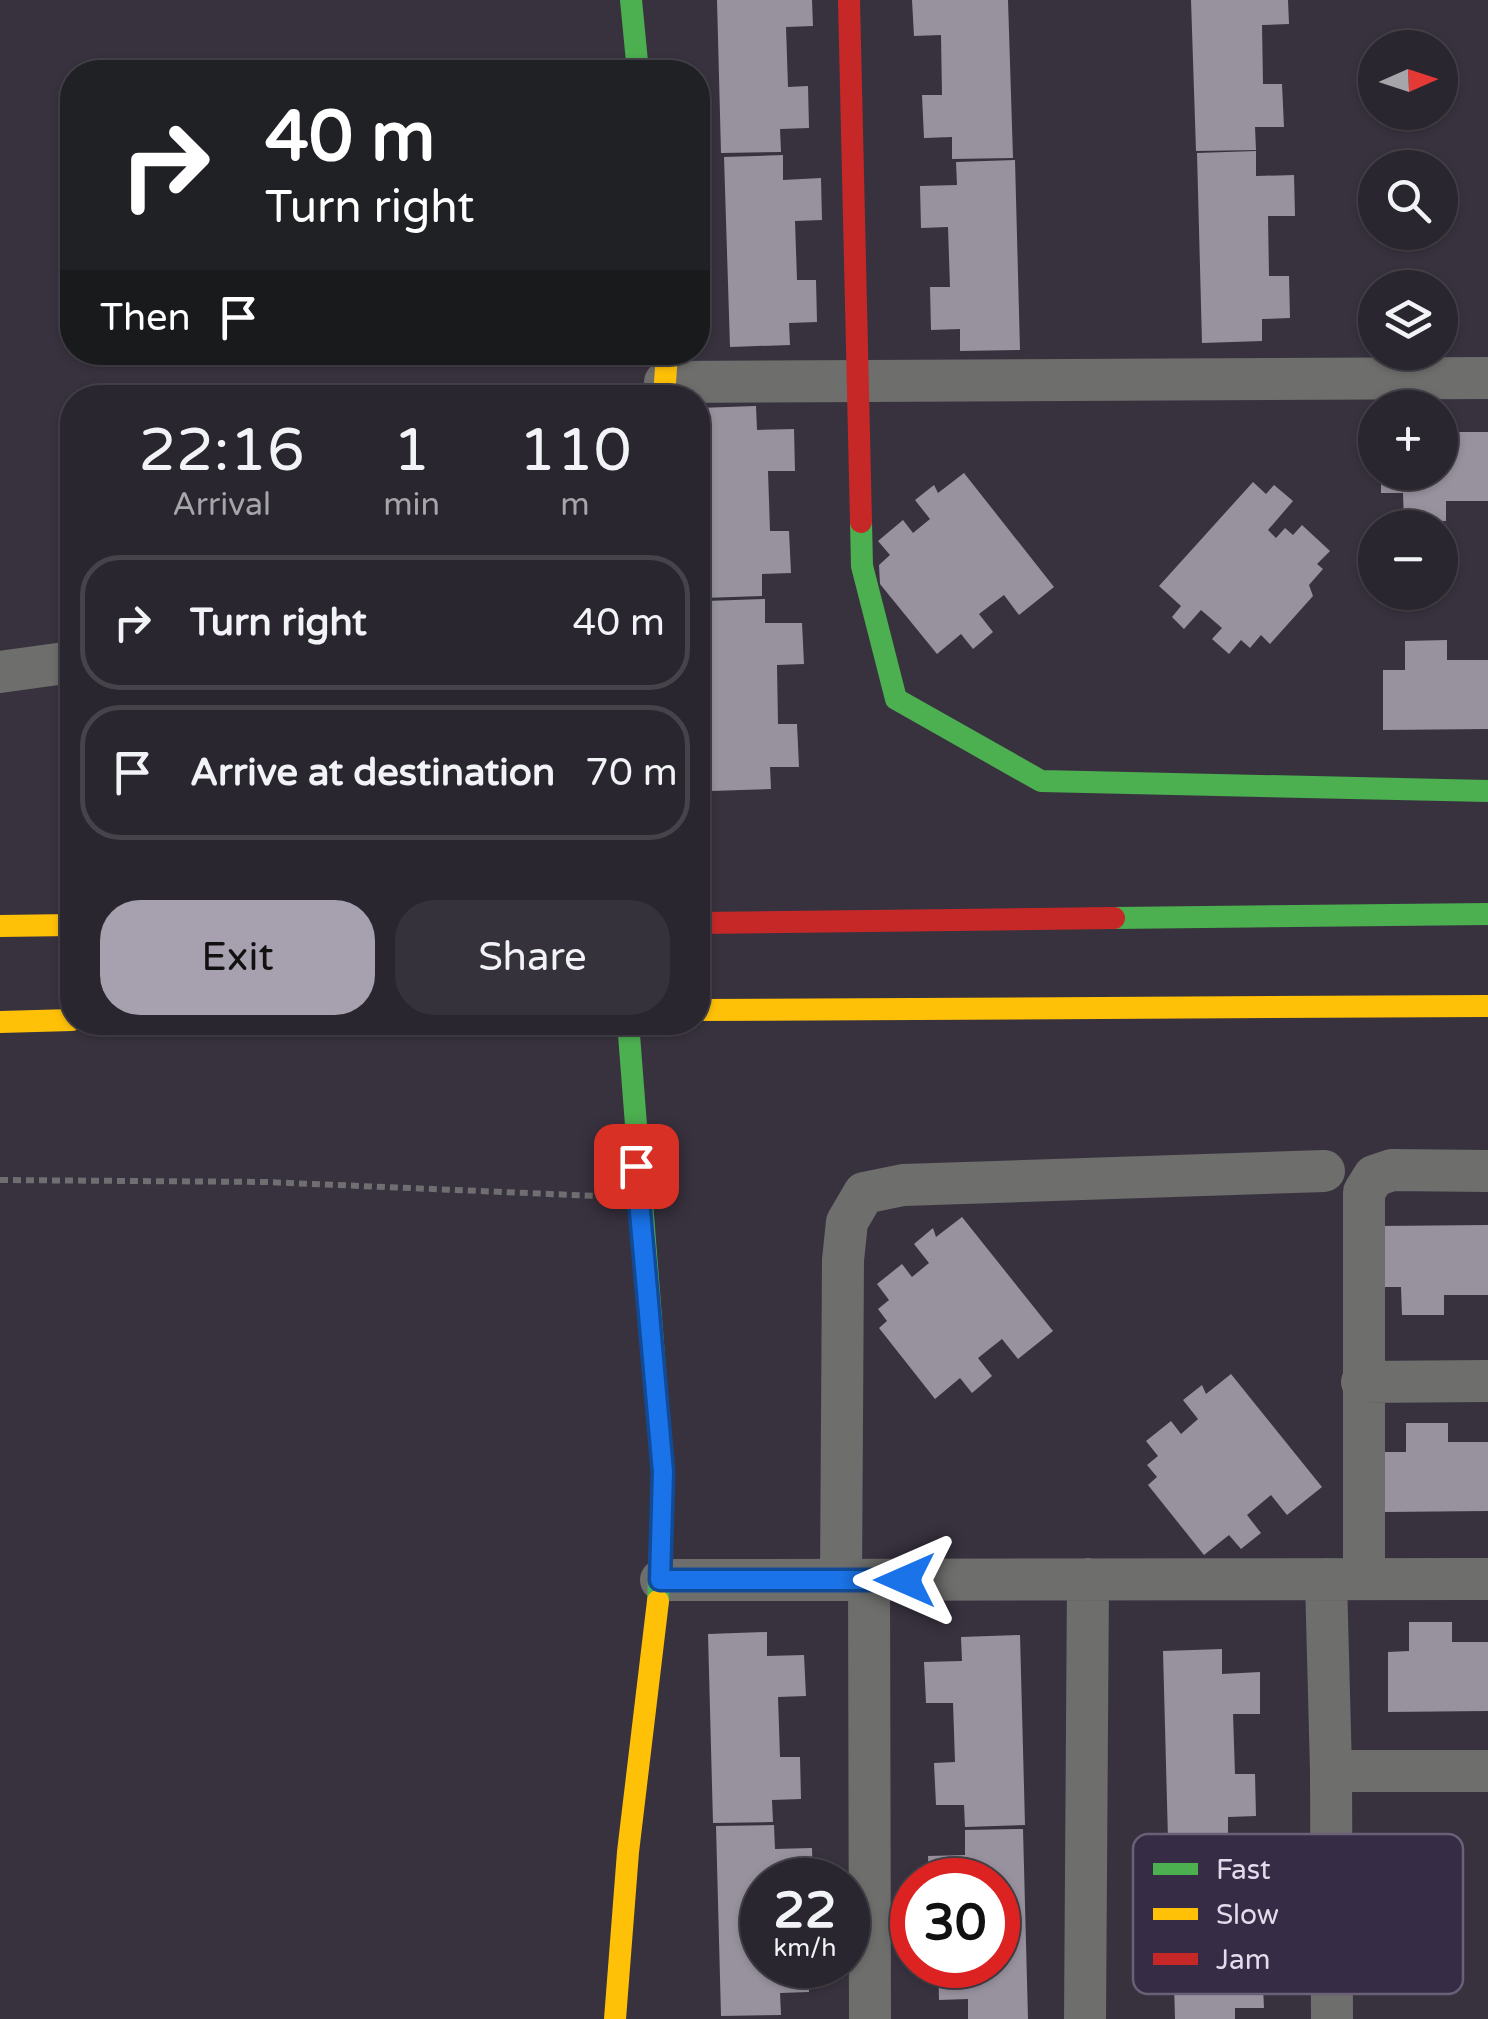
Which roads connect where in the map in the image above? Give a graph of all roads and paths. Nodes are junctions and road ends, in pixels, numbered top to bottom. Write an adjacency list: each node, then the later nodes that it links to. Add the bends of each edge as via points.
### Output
1 (631, 0): 3 (main road)
2 (849, 0): 6 (main road)
3 (637, 60)
4 (665, 377): 6 (street)
5 (1488, 378): 6 (street)
6 (858, 381): 9 (main road, via 862,566 896,700 1041,781)
7 (60, 664): 8 (street)
8 (0, 672)
9 (1488, 792)
10 (1488, 914): 11 (main road)
11 (710, 923)
12 (60, 925): 13 (main road)
13 (0, 926)
14 (1488, 1006): 15 (main road)
15 (710, 1010)
16 (60, 1020): 17 (main road)
17 (0, 1022)
18 (629, 1035): 22 (main road)
19 (1324, 1171): 29 (street, via 903,1185 864,1193 847,1222 843,1260)
20 (1488, 1171): 24 (street, via 1392,1170 1374,1176 1364,1192)
21 (0, 1180): 22 (path, via 266,1182)
22 (639, 1198): 28 (main road, via 663,1472)
23 (1488, 1381): 24 (street)
24 (1362, 1382): 26 (street)
25 (1088, 1579): 26 (street); 29 (street); 36 (street)
26 (1345, 1579): 27 (street); 31 (street)
27 (1488, 1579)
28 (660, 1580): 29 (street); 34 (main road)
29 (855, 1580): 35 (street)
30 (1488, 1771): 31 (street)
31 (1331, 1772): 32 (street)
32 (1331, 1834)
33 (1332, 1994): 37 (street)
34 (615, 2019)
35 (870, 2019)
36 (1085, 2019)
37 (1332, 2019)

